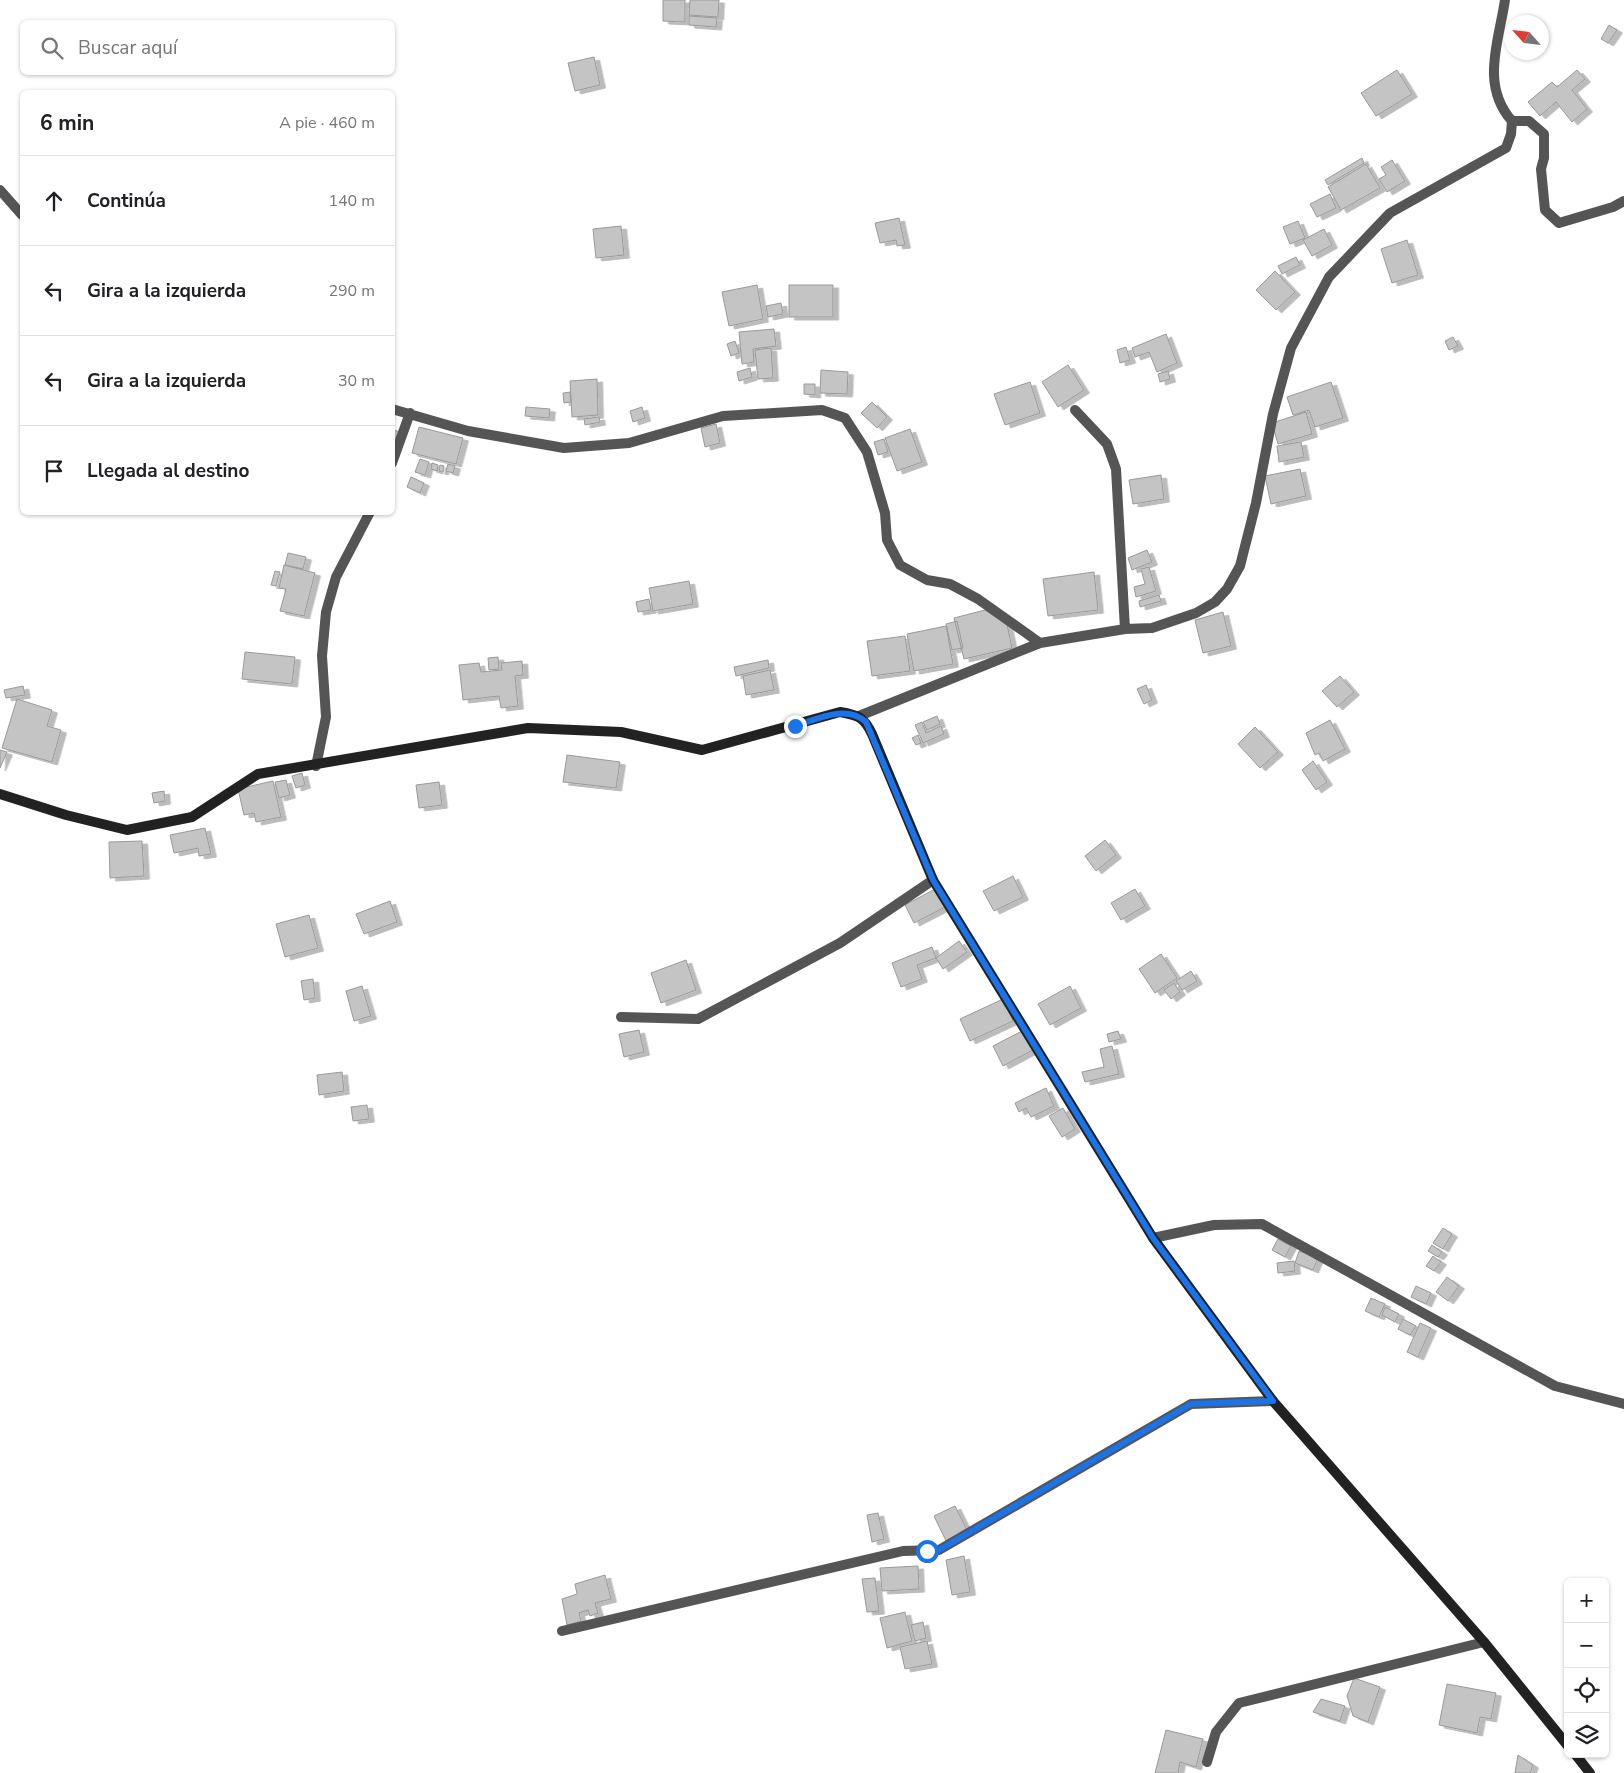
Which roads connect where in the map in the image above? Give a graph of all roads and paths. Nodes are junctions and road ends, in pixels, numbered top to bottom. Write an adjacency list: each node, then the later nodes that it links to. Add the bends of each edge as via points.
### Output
1 (1504, 0): 2 (street, via 1501,32 1493,56 1494,82 1506,115)
2 (1512, 121): 4 (street, via 1529,121 1544,134 1541,169 1545,210 1559,223); 11 (street, via 1506,148 1390,214 1330,277 1291,348 1240,566 1227,589 1215,602 1196,613 1152,628)
3 (0, 190): 5 (street)
4 (1624, 201)
5 (20, 213)
6 (395, 410): 8 (street)
7 (1075, 410): 11 (street, via 1107,444 1116,469)
8 (410, 413): 9 (street); 12 (street, via 468,431 564,448 629,443 723,416 822,410 845,418 867,452 885,513 887,540 900,565 927,580 950,584 978,599)
9 (395, 455)
10 (368, 515): 14 (street, via 336,577 326,612 322,656 326,717)
11 (1125, 629): 12 (street)
12 (1040, 643): 13 (street)
13 (859, 716): 14 (street, via 840,712 702,750 621,732 528,728); 16 (street, via 872,734)
14 (316, 766): 15 (street, via 258,774 192,817 126,830)
15 (0, 794)
16 (933, 880): 17 (street, via 840,943 698,1019); 18 (street)
17 (621, 1017)
18 (1153, 1238): 19 (street); 20 (street, via 1214,1225 1262,1224 1555,1386)
19 (1273, 1401): 21 (street, via 1191,1404 939,1550 902,1551); 22 (street)
20 (1624, 1404)
21 (562, 1631)
22 (1484, 1642): 23 (street); 25 (street, via 1239,1703 1216,1732)
23 (1564, 1741)
24 (1578, 1758): 26 (street)
25 (1207, 1762)
26 (1590, 1773)

